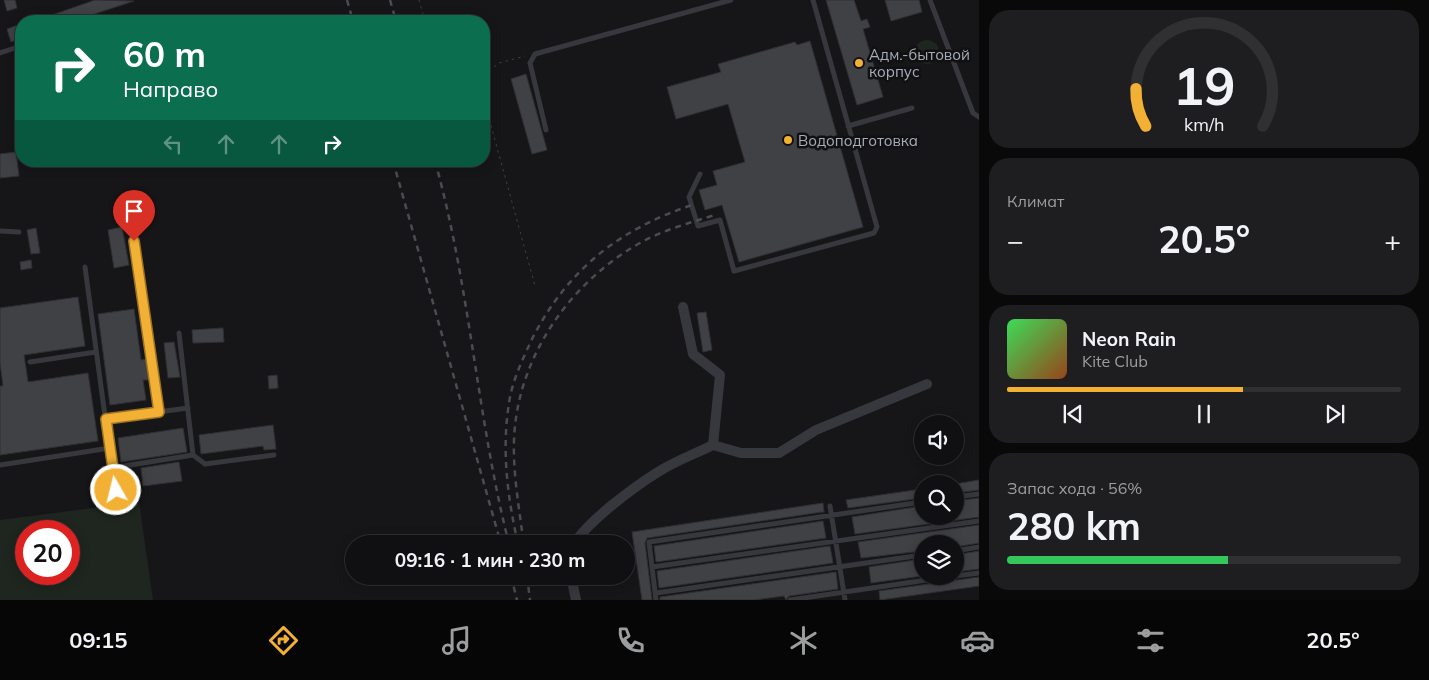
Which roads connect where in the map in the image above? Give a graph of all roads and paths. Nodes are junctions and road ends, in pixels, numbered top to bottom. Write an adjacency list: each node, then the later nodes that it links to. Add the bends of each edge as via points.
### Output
1 (419, 0): 5 (path)
2 (731, 0): 8 (lane)
3 (813, 0): 13 (lane)
4 (930, 0): 11 (lane, via 973,113)
5 (423, 15)
6 (15, 48): 7 (lane)
7 (0, 52)
8 (535, 54): 9 (path, via 499,63); 14 (lane, via 530,64)
9 (490, 70)
10 (912, 108): 13 (lane)
11 (979, 117)
12 (490, 122): 20 (path)
13 (848, 126): 15 (lane, via 877,227 874,232 734,271 720,220 698,226 689,197)
14 (546, 130)
15 (700, 174)
16 (131, 222): 27 (lane)
17 (0, 231): 18 (lane)
18 (19, 232)
19 (85, 267): 23 (lane)
20 (535, 286)
21 (683, 307): 29 (street, via 693,354 720,375)
22 (179, 333): 26 (lane)
23 (96, 352): 24 (lane); 28 (lane)
24 (30, 362)
25 (927, 384): 29 (street, via 816,430 779,453 741,454)
26 (188, 408): 27 (lane); 31 (lane)
27 (159, 412): 28 (lane)
28 (106, 419): 30 (lane)
29 (713, 445): 42 (street, via 659,471)
30 (110, 448): 33 (lane); 34 (lane)
31 (193, 455): 32 (lane, via 205,464); 34 (lane)
32 (274, 455)
33 (0, 465)
34 (112, 468): 35 (lane)
35 (116, 490)
36 (979, 494): 37 (lane)
37 (964, 496)
38 (914, 503): 40 (lane)
39 (830, 506): 40 (lane)
40 (831, 516): 43 (lane); 47 (lane, via 649,542)
41 (979, 521): 43 (lane)
42 (580, 535)
43 (836, 542): 47 (lane); 48 (lane)
44 (979, 547): 45 (lane)
45 (964, 550)
46 (914, 556): 48 (lane)
47 (652, 567): 54 (lane)
48 (840, 567): 53 (lane); 54 (lane)
49 (979, 573): 50 (lane)
50 (964, 575)
51 (914, 582): 53 (lane)
52 (573, 585): 55 (street)
53 (844, 592): 57 (lane); 58 (lane)
54 (656, 593): 56 (lane)
55 (576, 600)
56 (656, 600)
57 (790, 600)
58 (845, 600)

